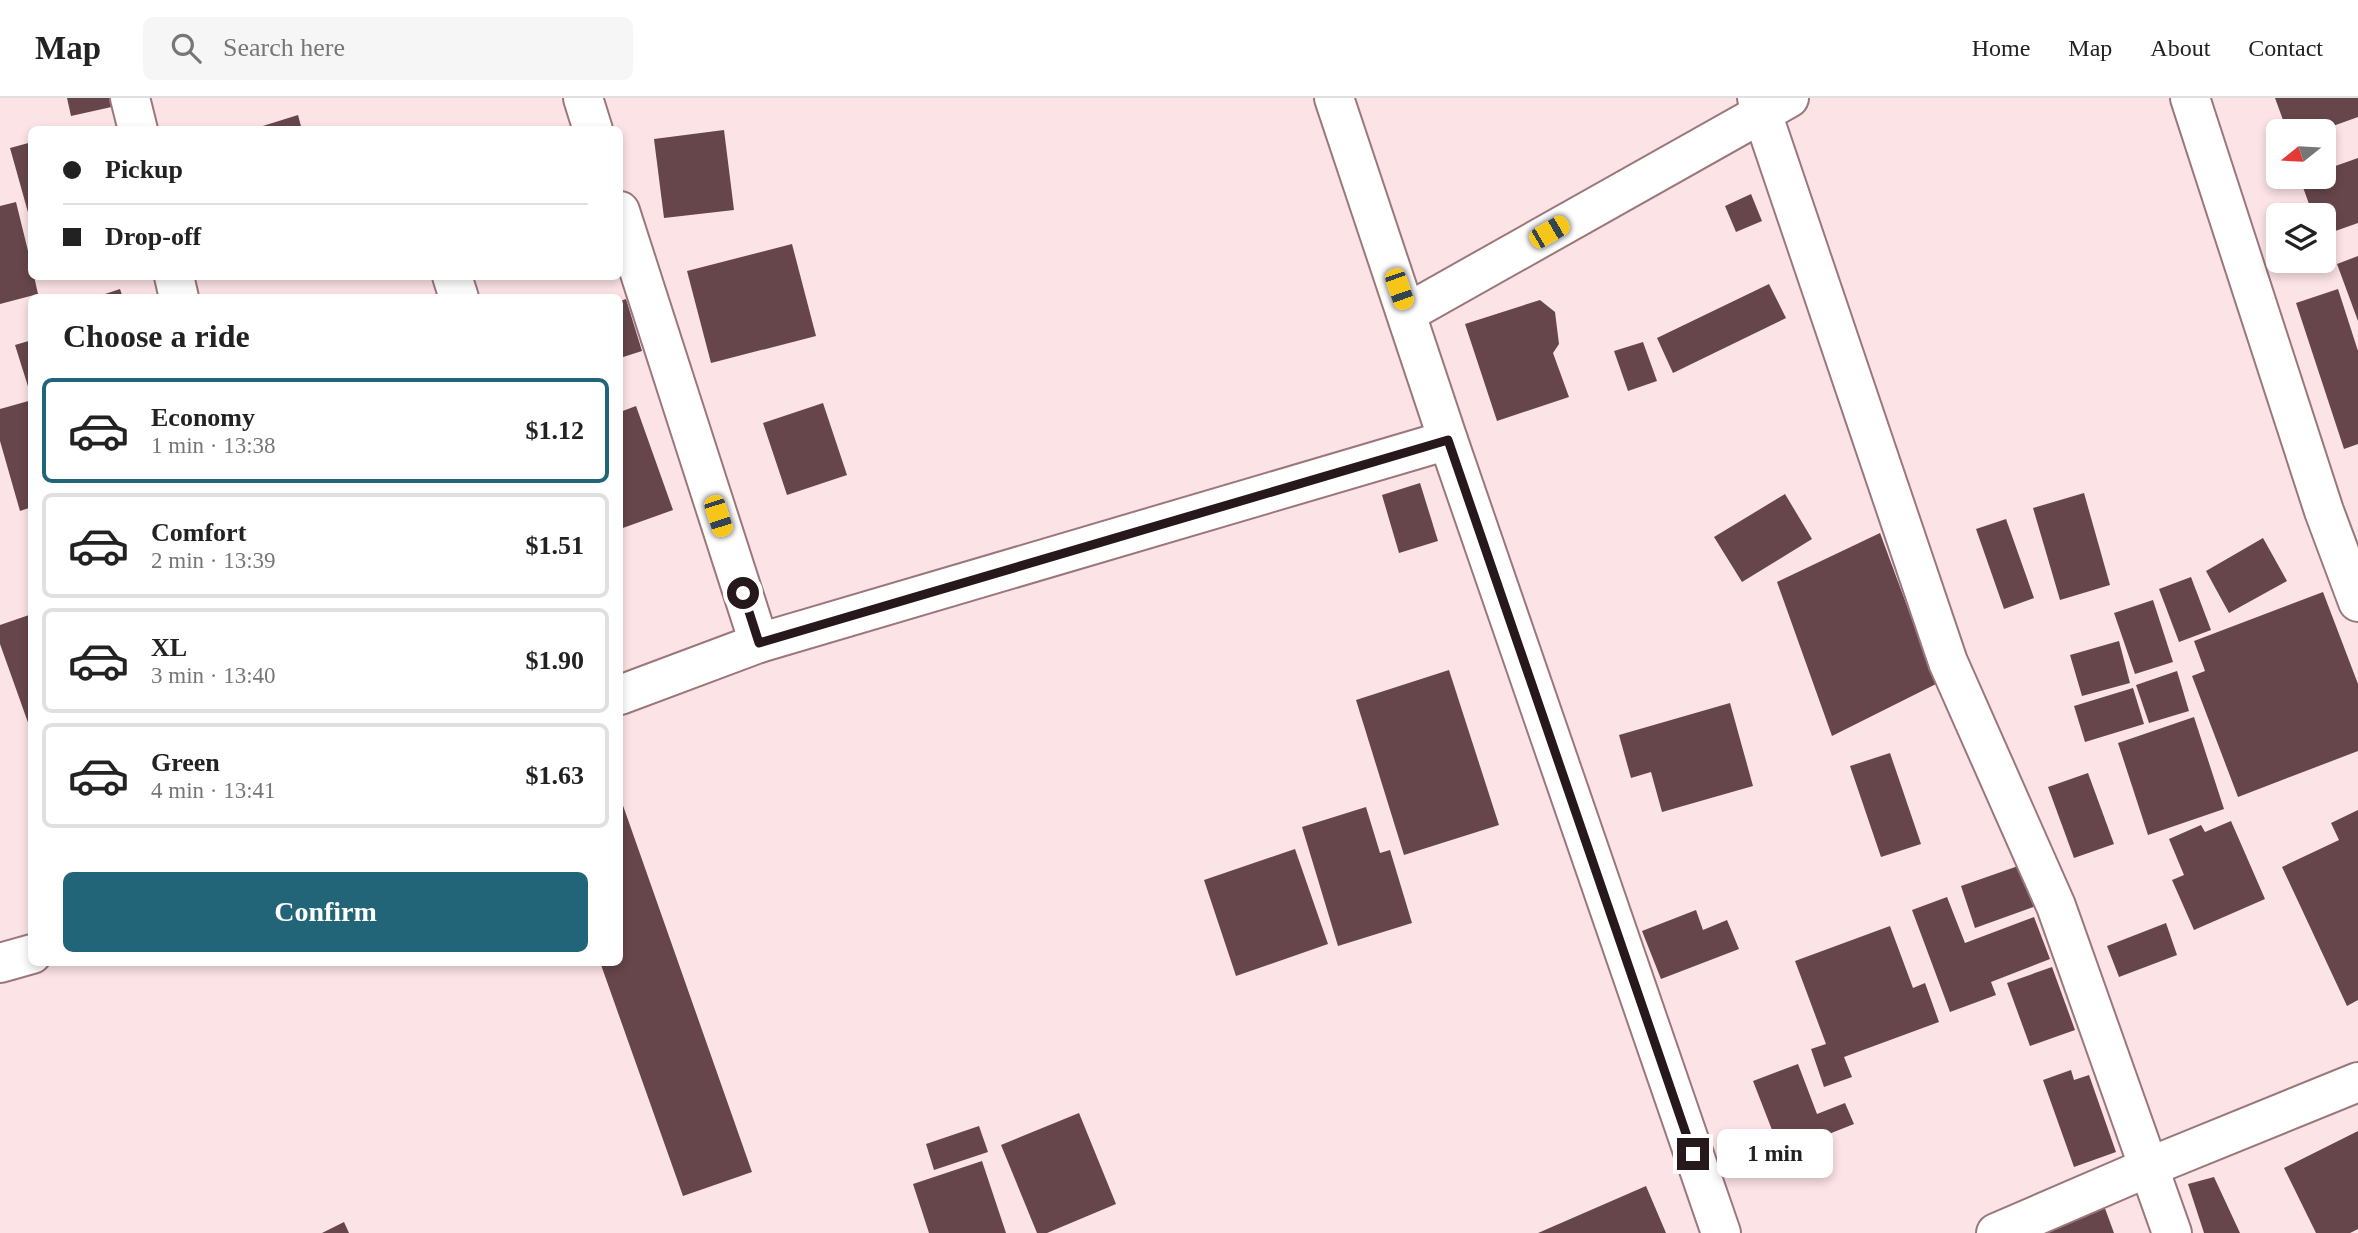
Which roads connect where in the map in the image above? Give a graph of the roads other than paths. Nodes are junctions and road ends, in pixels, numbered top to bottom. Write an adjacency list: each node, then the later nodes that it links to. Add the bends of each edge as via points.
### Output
1 (131, 98): 6 (street)
2 (583, 98): 7 (street)
3 (1334, 98): 9 (street)
4 (2190, 98): 11 (street)
5 (1770, 102): 9 (street); 17 (street, via 1948,662 2056,906)
6 (137, 126)
7 (592, 126)
8 (623, 220): 12 (street)
9 (1407, 313): 10 (street)
10 (1448, 440): 12 (street); 18 (street)
11 (2358, 602)
12 (759, 643): 13 (street)
13 (623, 694)
14 (28, 955): 15 (street)
15 (0, 963)
16 (2358, 1082): 17 (street)
17 (2149, 1167): 19 (street); 20 (street)
18 (1721, 1233)
19 (1996, 1233)
20 (2172, 1233)

